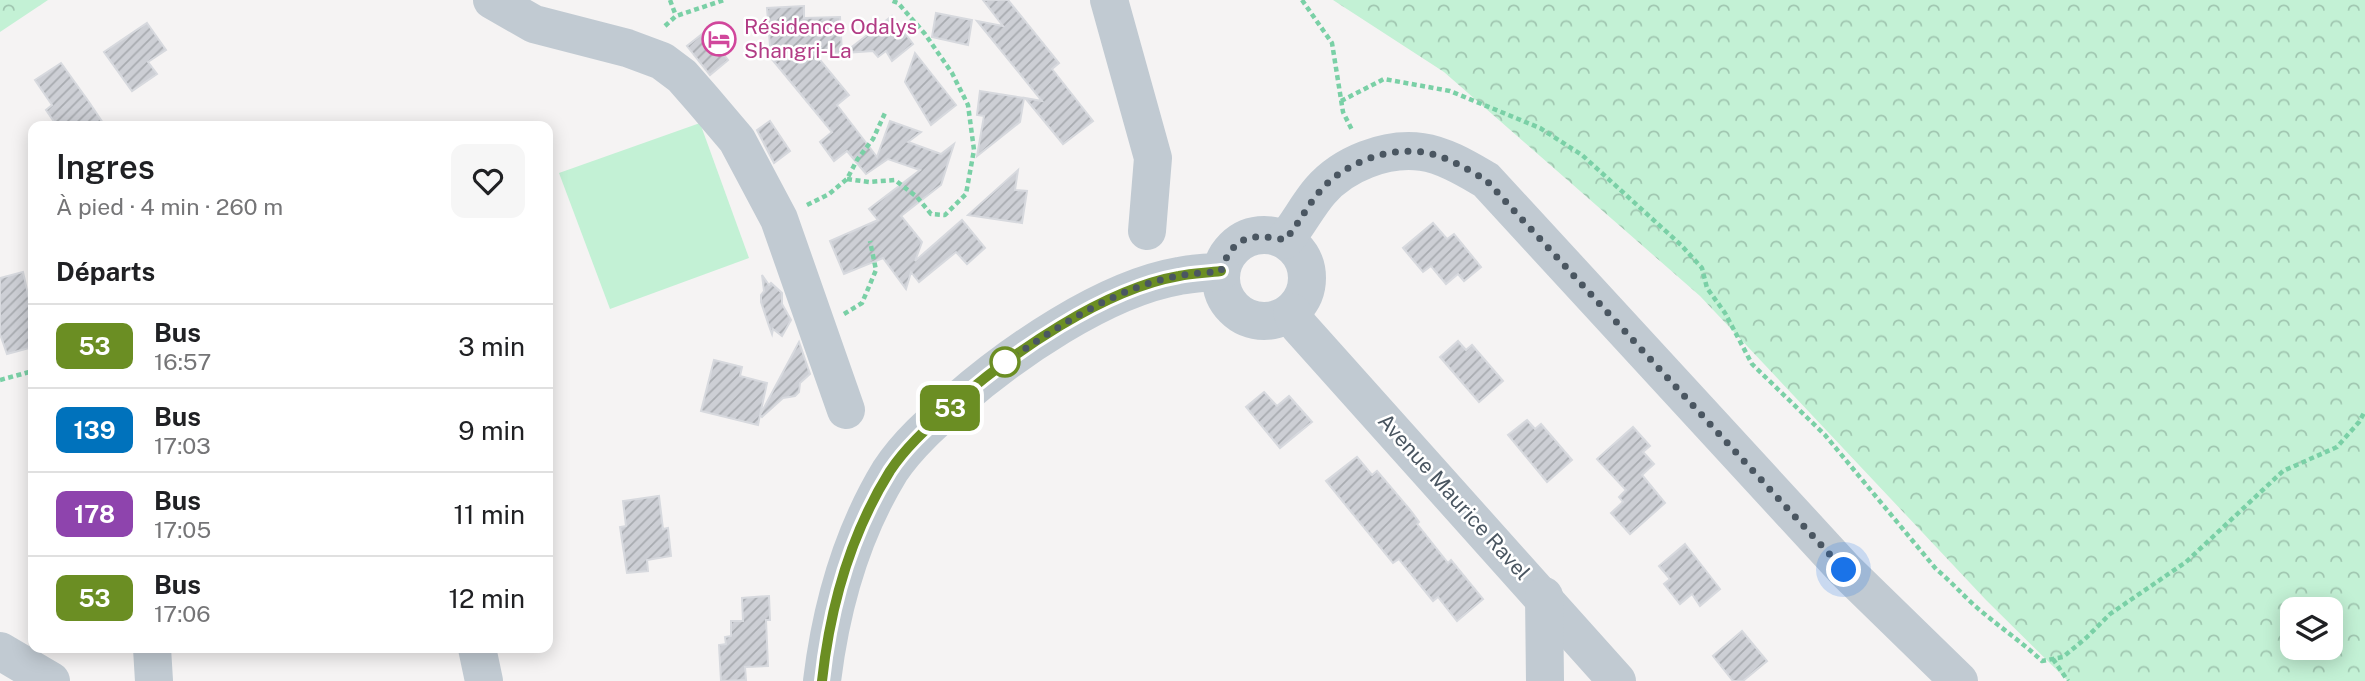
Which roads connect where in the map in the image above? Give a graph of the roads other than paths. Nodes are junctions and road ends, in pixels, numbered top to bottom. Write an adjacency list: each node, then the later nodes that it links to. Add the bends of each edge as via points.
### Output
1 (492, 0): 7 (street, via 534,24 662,61 703,100 737,140 779,219)
2 (1109, 0): 3 (street, via 1153,158)
3 (1147, 231)
4 (1285, 240): 5 (street, via 1250,237 1231,250); 6 (street, via 1296,249 1308,274 1307,288); 18 (street, via 1320,191 1367,158 1422,152 1486,180 1844,570)
5 (1221, 271): 6 (street, via 1227,300 1237,311 1264,321); 15 (street, via 1178,276 1090,308 994,369 919,435 892,468 860,528 837,592)
6 (1292, 312): 8 (street, Avenue Maurice Ravel)
7 (846, 410)
8 (1544, 596): 16 (street); 17 (street, Avenue Maurice Ravel)
9 (0, 650): 12 (street)
10 (152, 653): 13 (street)
11 (478, 653): 14 (street)
12 (51, 681)
13 (154, 681)
14 (484, 681)
15 (822, 681)
16 (1545, 681)
17 (1617, 681)
18 (1959, 681)

